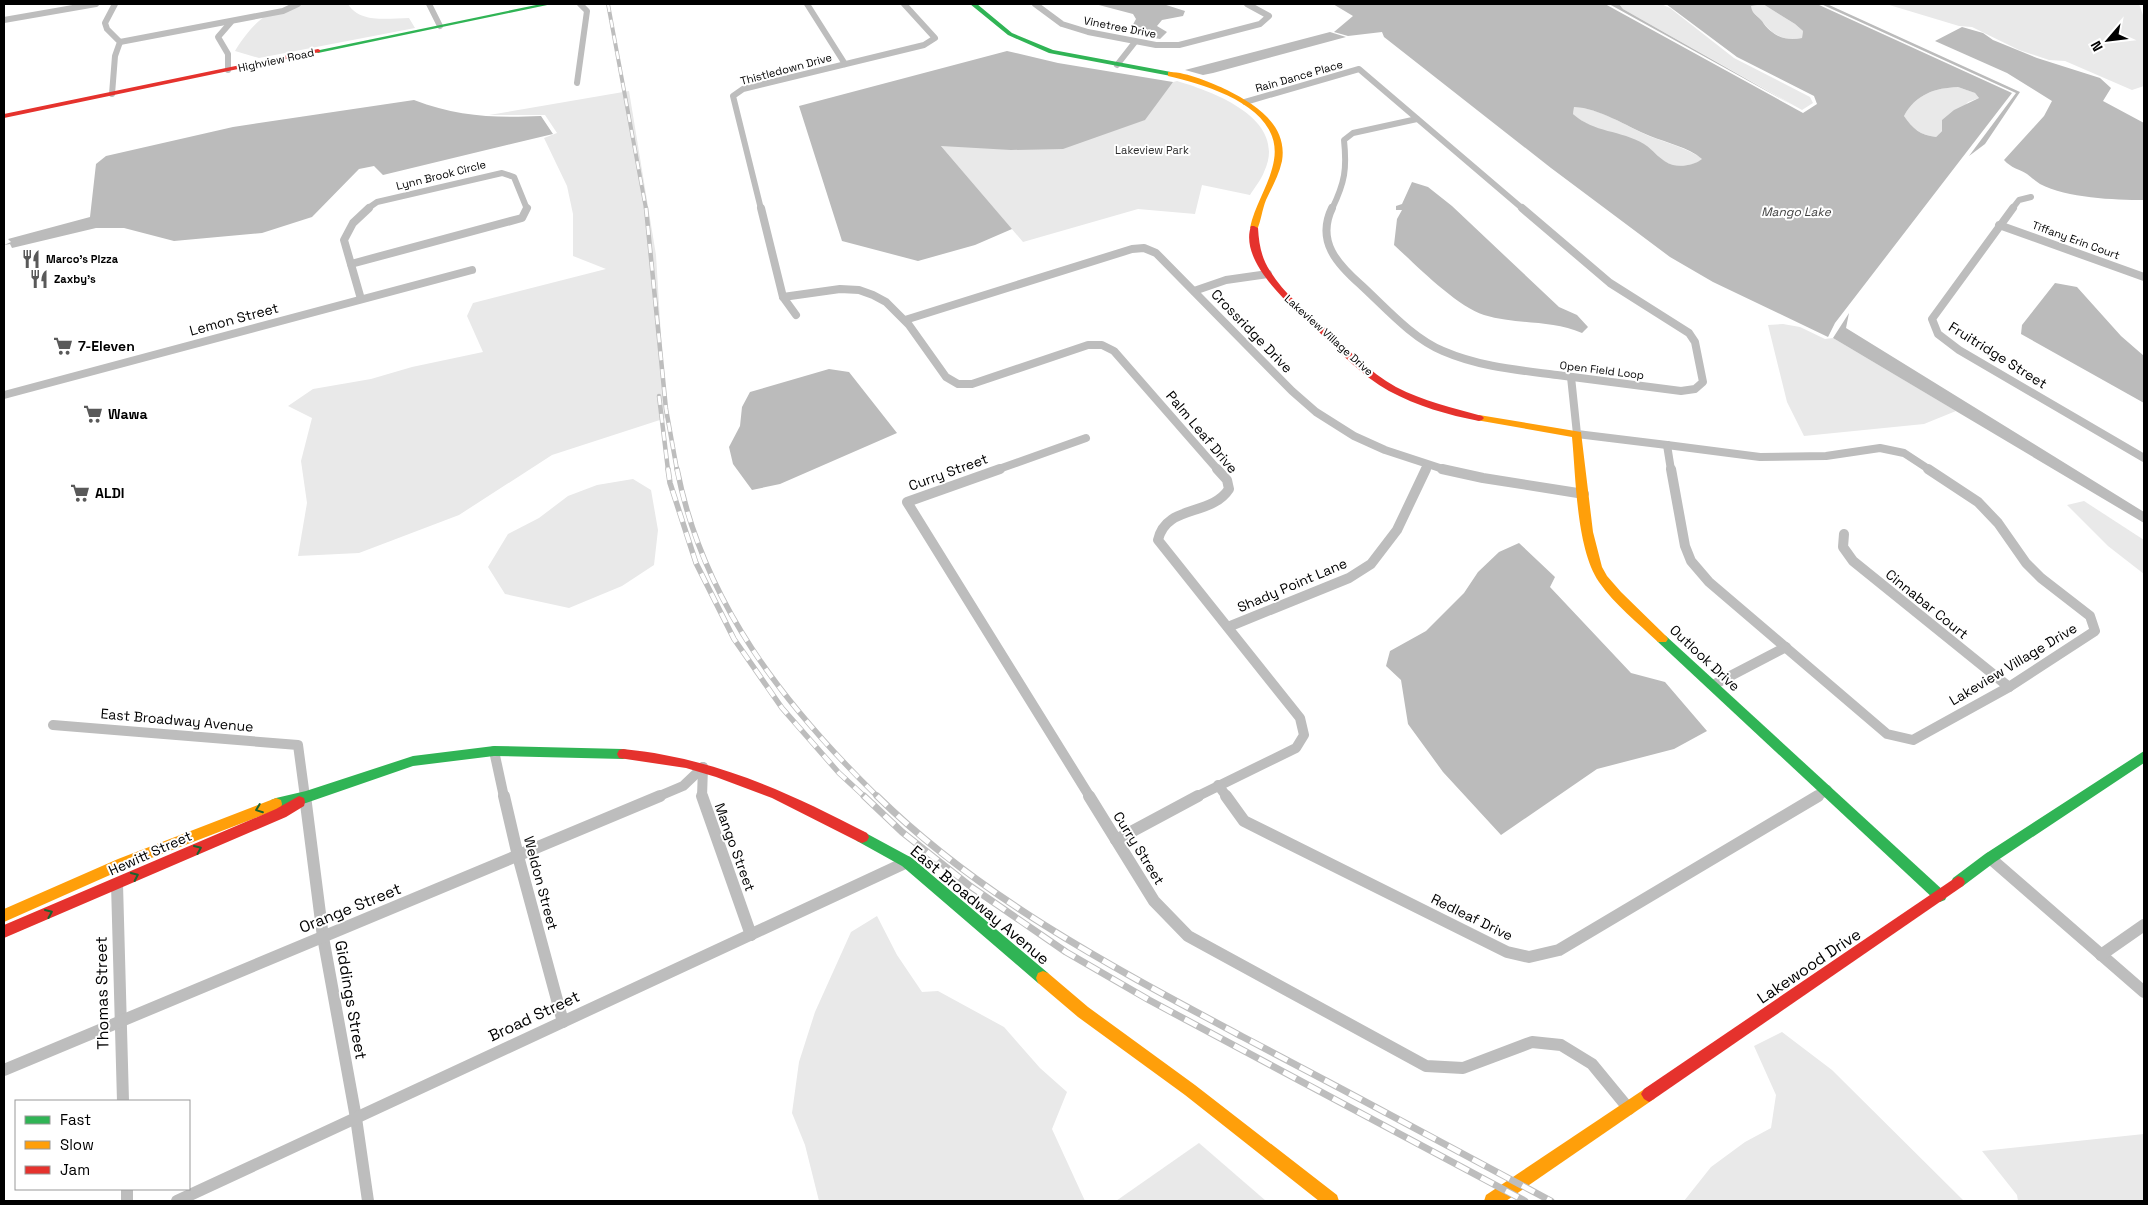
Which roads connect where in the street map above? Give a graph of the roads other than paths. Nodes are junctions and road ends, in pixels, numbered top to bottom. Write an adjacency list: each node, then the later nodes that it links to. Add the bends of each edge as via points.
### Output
1 (96, 4): 12 (street)
2 (115, 4): 15 (street, via 105,23)
3 (298, 4): 13 (street, via 283,11)
4 (429, 4): 14 (street)
5 (548, 4): 14 (street, Highview Road)
6 (580, 4): 21 (street, via 587,11)
7 (807, 4): 17 (street)
8 (904, 4): 17 (street, Thistledown Drive, via 935,38 924,45)
9 (973, 4): 18 (street, Lakeview Village Drive, via 991,21 1023,42)
10 (1035, 4): 16 (street, Vinetree Drive, via 1062,24)
11 (1248, 4): 16 (street, Vinetree Drive, via 1269,16 1260,24 1179,45)
12 (4, 20)
13 (232, 21): 15 (street); 20 (street, via 218,37 228,54)
14 (440, 26): 20 (street, Highview Road)
15 (120, 42): 22 (street, via 115,56)
16 (1135, 42): 18 (street)
17 (845, 64): 33 (street, Thistledown Drive, via 743,89 733,96)
18 (1117, 65): 23 (street, Lakeview Village Drive, via 1198,82)
19 (1359, 69): 23 (street, Rain Dance Place); 25 (street, Open Field Loop)
20 (228, 70): 22 (street, Highview Road)
21 (577, 82)
22 (112, 94): 24 (street, Highview Road)
23 (1245, 102): 30 (street, Lakeview Village Drive, via 1271,126 1280,151 1279,164 1255,212 1253,233 1257,253)
24 (4, 116)
25 (1417, 119): 37 (street, Open Field Loop, via 1353,133 1344,140 1348,166 1326,221 1328,244 1334,258 1420,338 1442,351 1485,366); 37 (street, Open Field Loop, via 1610,284 1689,333 1703,382 1695,389 1681,391)
26 (2031, 197): 27 (street, Fruitridge Street, via 2019,200)
27 (2000, 225): 31 (street, Tiffany Erin Court); 42 (street, Fruitridge Street, via 1932,319 1938,334 1959,350)
28 (351, 264): 28 (street, Lynn Brook Circle, via 344,240 346,233 366,209 377,202 491,174 514,177 527,209 522,218); 34 (street, Lynn Brook Circle)
29 (472, 270): 34 (street, Lemon Street)
30 (1268, 274): 32 (street, via 1226,280); 39 (street, Lakeview Village Drive, via 1286,297 1369,373 1397,391 1430,406 1472,417)
31 (2144, 277)
32 (1194, 291): 36 (street, Crossridge Drive, via 1156,253 1144,248 1132,249); 43 (street, Crossridge Drive, via 1296,395 1324,418 1366,441)
33 (783, 298): 35 (street, Thistledown Drive); 36 (street, Palm Leaf Drive, via 860,290 893,305)
34 (361, 300): 38 (street, Lemon Street)
35 (796, 316)
36 (905, 320): 46 (street, Palm Leaf Drive, via 946,378 958,384 972,384 1088,345 1102,345 1114,351 1227,480 1229,489 1222,499 1165,522 1158,530 1158,540)
37 (1571, 377): 39 (street, Outlook Drive)
38 (4, 395)
39 (1577, 434): 41 (street, Lakeview Village Drive); 44 (street, Outlook Drive)
40 (1086, 438): 58 (street, Curry Street, via 907,502)
41 (1667, 445): 47 (street, Lakeview Village Drive, via 1685,546 1691,561 1709,582); 49 (street, Lakeview Village Drive, via 1760,457 1826,456 1880,448 1904,453 1978,502 1998,523 2026,563 2090,616 2095,632)
42 (2144, 458)
43 (1427, 466): 44 (street, Crossridge Drive, via 1482,479); 46 (street, Shady Point Lane, via 1397,530 1371,564 1349,578)
44 (1584, 494): 48 (street, Outlook Drive, via 1591,552 1602,578 1630,609)
45 (1844, 534): 49 (street, Cinnabar Court, via 1843,547 1853,561)
46 (1228, 627): 55 (street, Palm Leaf Drive, via 1300,718 1304,735 1296,748)
47 (1786, 647): 48 (street); 49 (street, Lakeview Village Drive, via 1887,734 1912,740)
48 (1713, 685): 56 (street, Outlook Drive)
49 (2009, 686)
50 (53, 725): 51 (street, East Broadway Avenue)
51 (298, 745): 57 (street, Giddings Street)
52 (494, 751): 54 (street, East Broadway Avenue, via 641,755); 57 (street, Hewitt Street, via 413,761); 59 (street, Weldon Street)
53 (2144, 756): 60 (street, Lakewood Drive)
54 (703, 766): 59 (street, Orange Street, via 683,786); 61 (street, East Broadway Avenue, via 797,802); 69 (street, Mango Street, via 702,797)
55 (1218, 785): 56 (street, Redleaf Drive, via 1244,821 1507,952 1529,956 1559,950); 58 (street, Palm Leaf Drive)
56 (1827, 790): 64 (street, Outlook Drive)
57 (306, 797): 62 (street, Hewitt Street, one-way to 57, via 281,814); 63 (street, Hewitt Street, one-way to 63, via 274,804); 70 (street, Giddings Street)
58 (1116, 840): 77 (street, Curry Street, via 1154,901 1188,936 1426,1066 1463,1068 1532,1042 1561,1045 1592,1064)
59 (518, 856): 70 (street, Orange Street); 74 (street, Weldon Street)
60 (1990, 858): 64 (street, Lakewood Drive); 71 (street)
61 (907, 862): 69 (street, Broad Street); 81 (street, East Broadway Avenue, via 1082,1012 1190,1090)
62 (117, 884): 68 (street, Hewitt Street, one-way to 62); 73 (street, Thomas Street)
63 (46, 896): 65 (street); 66 (street, Hewitt Street)
64 (1940, 896): 77 (street, Lakewood Drive)
65 (4, 908)
66 (4, 916)
67 (2144, 925): 71 (street)
68 (4, 932)
69 (751, 935): 74 (street, Broad Street)
70 (323, 936): 73 (street, Orange Street); 78 (street, Giddings Street)
71 (2102, 955): 72 (street)
72 (2144, 992)
73 (120, 1021): 75 (street, Orange Street); 76 (street, Thomas Street)
74 (563, 1022): 78 (street, Broad Street)
75 (4, 1070)
76 (123, 1100)
77 (1629, 1109): 82 (street, Lakewood Drive)
78 (356, 1118): 79 (street, Broad Street); 80 (street, Giddings Street)
79 (177, 1201)
80 (368, 1201)
81 (1331, 1201)
82 (1492, 1201)

